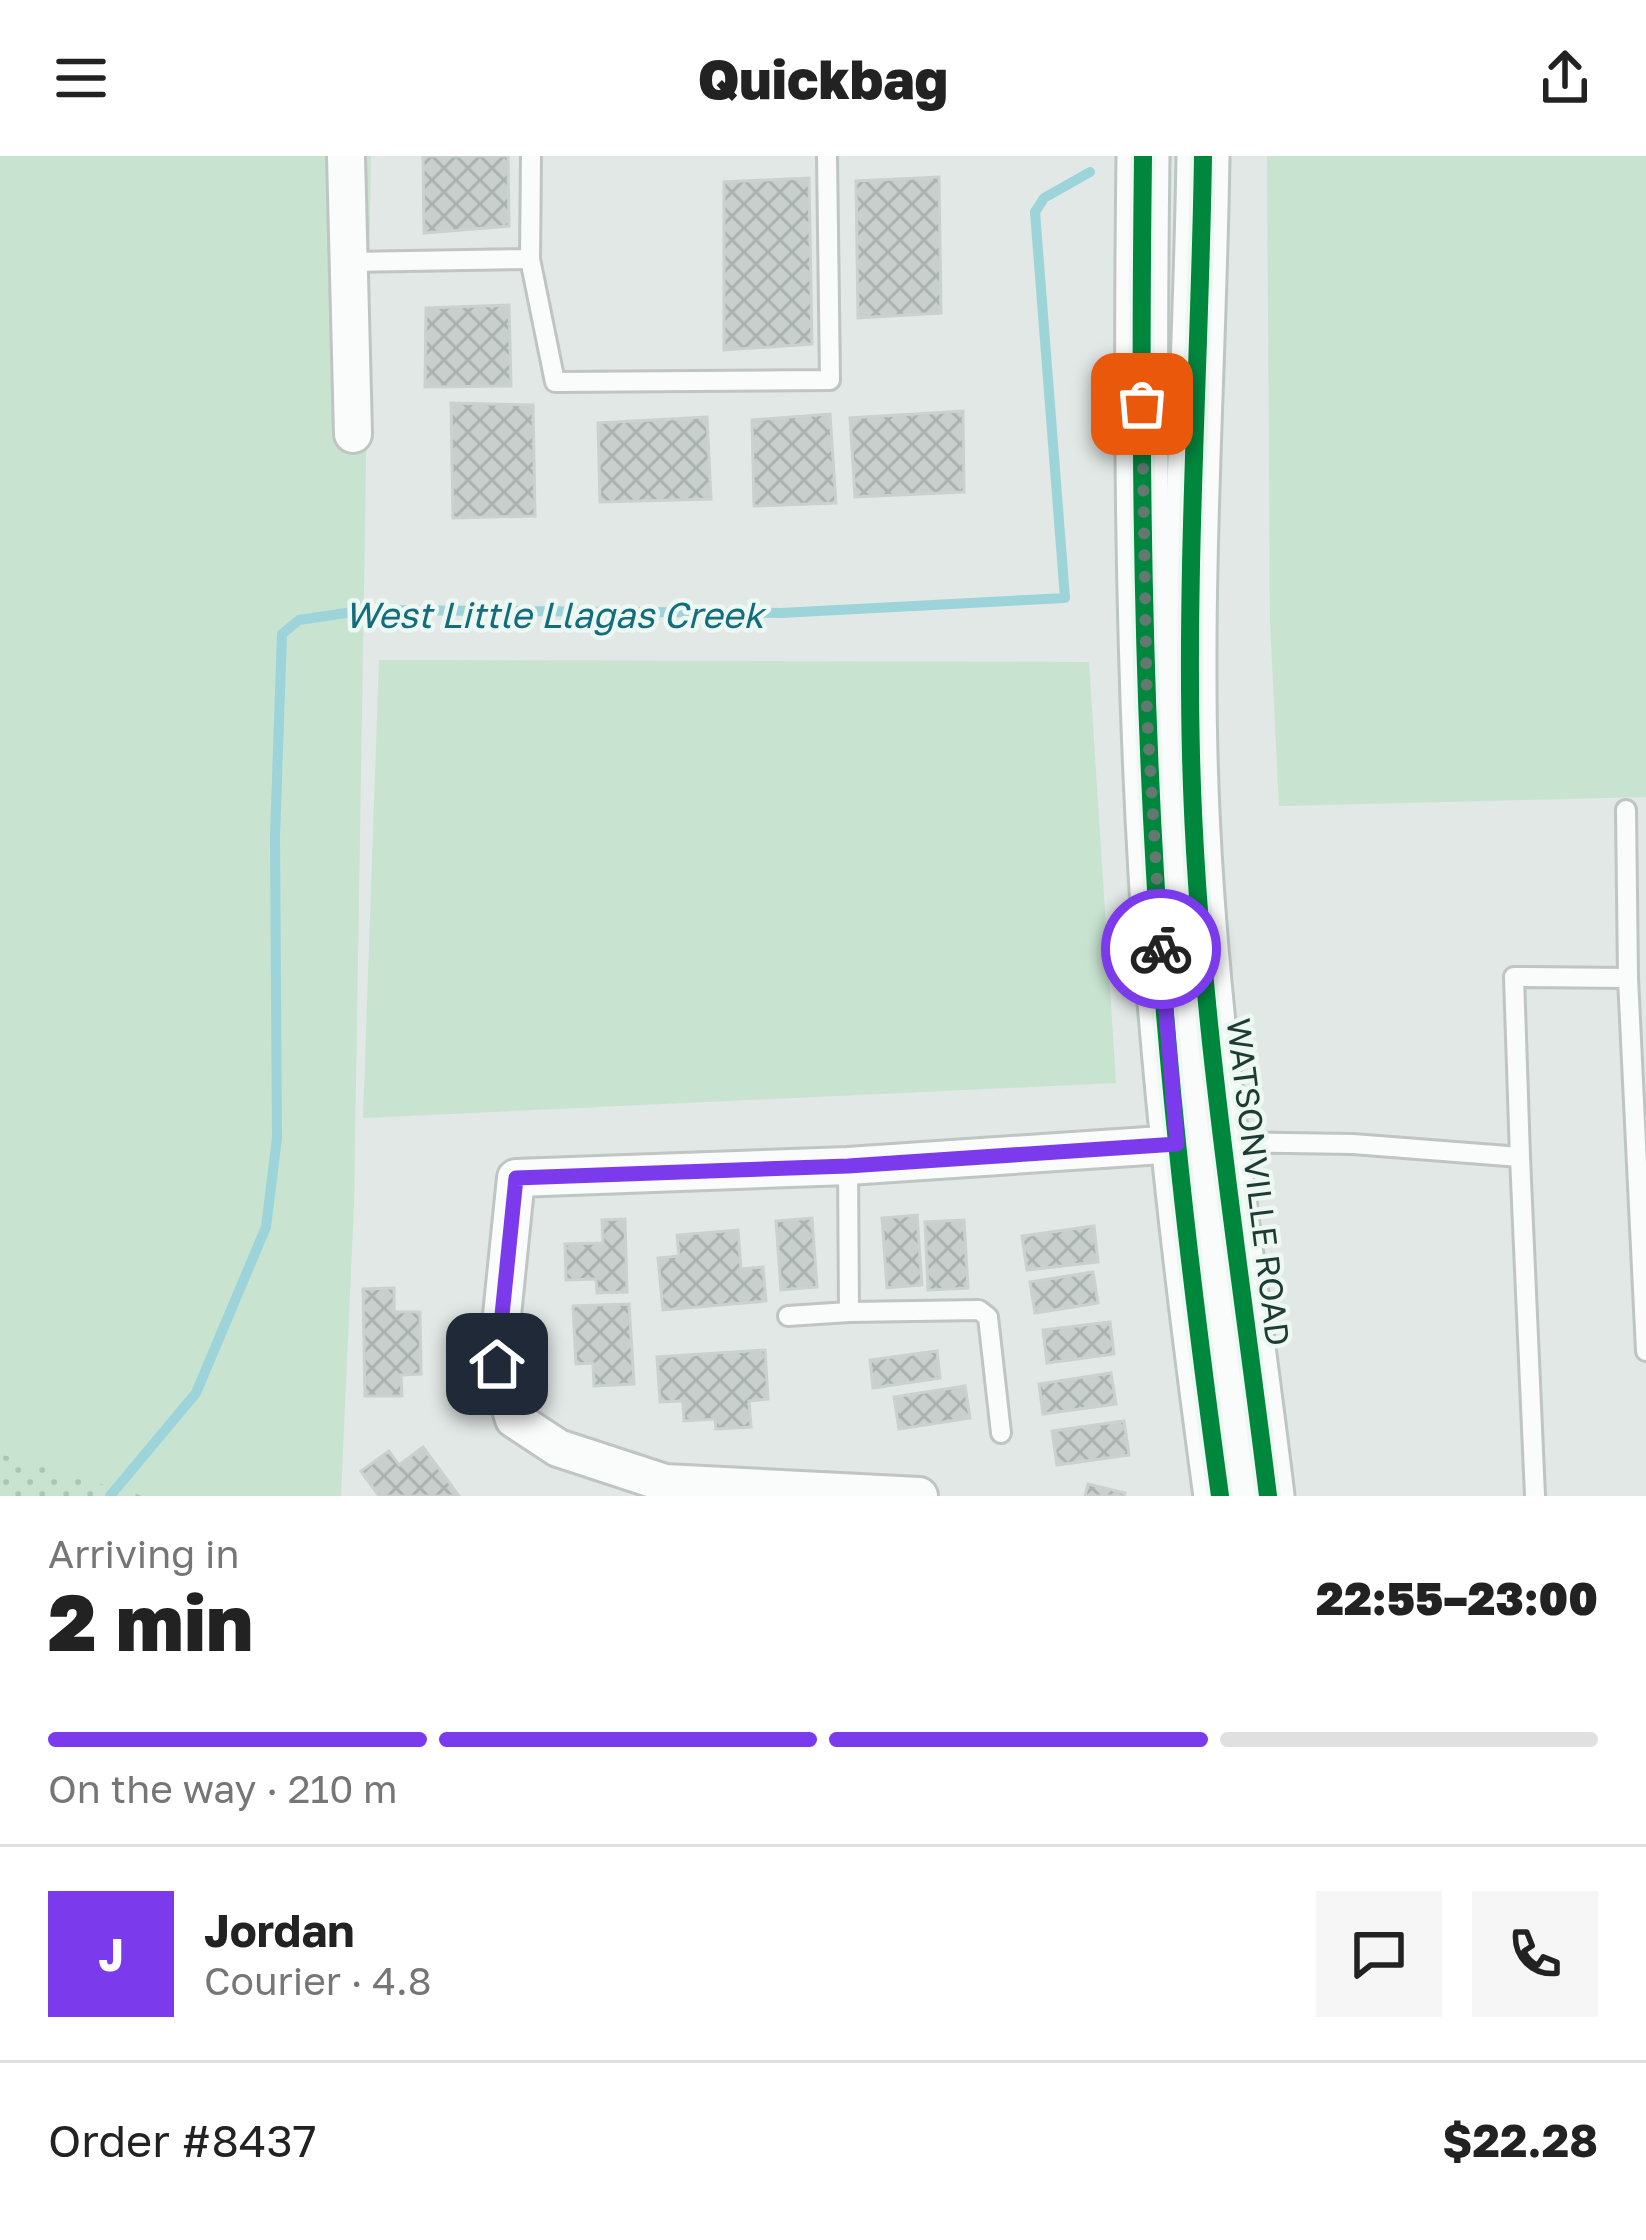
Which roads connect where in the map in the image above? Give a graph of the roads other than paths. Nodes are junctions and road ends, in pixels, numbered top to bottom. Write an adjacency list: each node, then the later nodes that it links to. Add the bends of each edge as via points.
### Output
1 (346, 156): 7 (street)
2 (531, 156): 6 (lane)
3 (827, 156): 6 (lane, via 830,380 555,382)
4 (1143, 156): 11 (main road, WATSONVILLE ROAD, via 1147,698)
5 (1203, 156): 11 (main road, WATSONVILLE ROAD, via 1190,539)
6 (530, 259): 7 (lane)
7 (349, 262): 8 (street)
8 (353, 434)
9 (1626, 810): 10 (lane)
10 (1628, 979): 12 (lane, via 1514,977); 16 (lane)
11 (1199, 1143): 12 (lane); 13 (street); 19 (main road, WATSONVILLE ROAD); 20 (main road, WATSONVILLE ROAD)
12 (1520, 1157): 21 (lane)
13 (848, 1166): 14 (lane); 18 (street, via 516,1178 497,1364 514,1419 558,1448 665,1483)
14 (849, 1312): 15 (lane); 17 (lane, via 979,1310 988,1317)
15 (788, 1316)
16 (1646, 1351)
17 (1001, 1433)
18 (919, 1496)
19 (1220, 1496)
20 (1268, 1496)
21 (1535, 1496)

